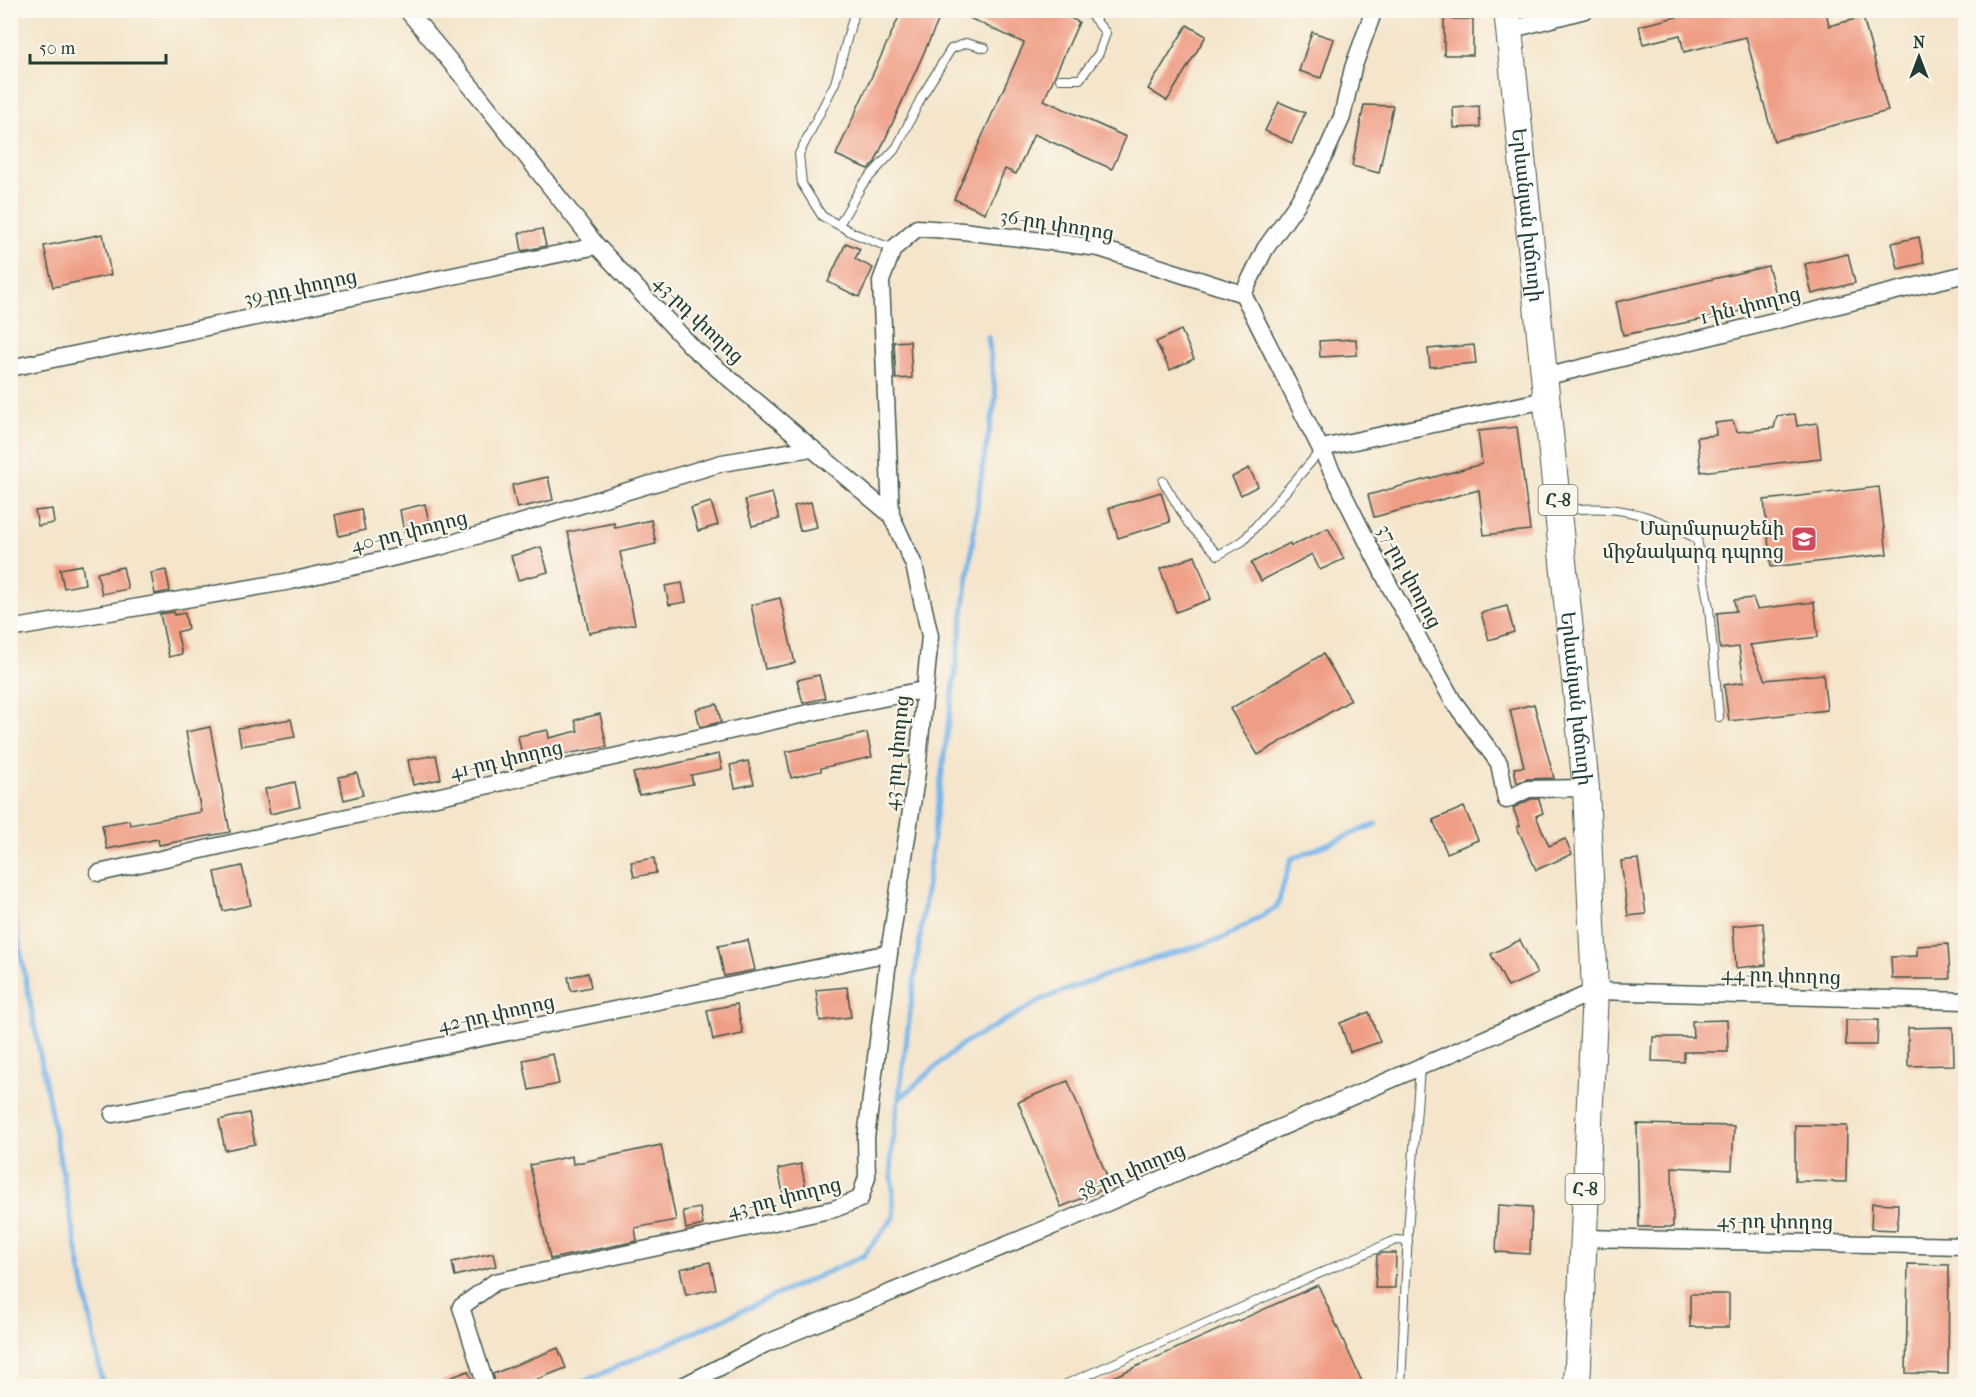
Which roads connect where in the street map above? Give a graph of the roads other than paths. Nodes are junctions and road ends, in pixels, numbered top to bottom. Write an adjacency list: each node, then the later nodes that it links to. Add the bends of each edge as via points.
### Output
1 (407, 10): 10 (street, 43-րդ փողոց)
2 (855, 10): 9 (lane, via 835,83 799,154 802,184 822,216)
3 (1081, 10): 8 (lane, via 1091,15 1106,33 1099,53 1080,79)
4 (1374, 10): 13 (street, via 1353,68 1342,117 1323,159 1298,204 1265,249)
5 (1585, 10): 6 (street)
6 (1508, 20): 15 (main road, Երևանյան խճուղի / Հ-8)
7 (985, 48): 9 (lane, via 966,43 951,49 897,147 862,185)
8 (1060, 79)
9 (840, 225): 11 (lane)
10 (597, 246): 14 (street, 39-րդ փողոց); 16 (street, 43-րդ փողոց, via 693,348)
11 (893, 249): 13 (street, 36-րդ փողոց, via 917,228 1099,248); 20 (street, 36-րդ փողոց, via 880,281)
12 (1965, 274): 15 (street, 1-ին փողոց)
13 (1243, 294): 17 (street, 37-րդ փողոց)
14 (10, 369)
15 (1545, 388): 17 (street, 1-ին փողոց); 19 (main road, Երևանյան խճուղի / Հ-8)
16 (812, 448): 20 (street, 43-րդ փողոց); 21 (street, 40-րդ փողոց, via 722,463 439,547 291,581)
17 (1322, 448): 18 (lane, via 1243,541 1218,555 1188,523); 24 (street, 37-րդ փողոց, via 1388,584 1453,701 1499,763 1506,800 1528,789)
18 (1163, 481)
19 (1559, 512): 23 (lane, via 1589,506 1621,510 1663,520 1697,539 1709,608); 24 (main road, Երևանյան խճուղի / Հ-8)
20 (891, 515): 22 (street, 43-րդ փողոց, via 914,565 930,636)
21 (10, 628)
22 (923, 690): 25 (street, 41-րդ փողոց); 26 (street, 43-րդ փողոց, via 917,772)
23 (1719, 717)
24 (1586, 788): 27 (main road, Երևանյան խճուղի / Հ-8)
25 (99, 873)
26 (889, 953): 30 (street, 42-րդ փողոց); 34 (street, 43-րդ փողոց, via 866,1138 867,1177 860,1199 834,1209 495,1282 461,1307)
27 (1595, 991): 28 (street, 44-րդ փողոց); 29 (street, 38-րդ փողոց); 31 (main road, Երևանյան խճուղի / Հ-8)
28 (1965, 1001)
29 (1420, 1067): 32 (lane); 35 (street, 38-րդ փողոց, via 1065,1221 765,1344)
30 (112, 1114)
31 (1583, 1238): 33 (street, 45-րդ փողոց); 38 (main road, Երևանյան խճուղի / Հ-8)
32 (1408, 1241): 36 (lane, via 1396,1239); 37 (lane)
33 (1965, 1246)
34 (486, 1386)
35 (684, 1386)
36 (1062, 1386)
37 (1401, 1386)
38 (1578, 1386)

